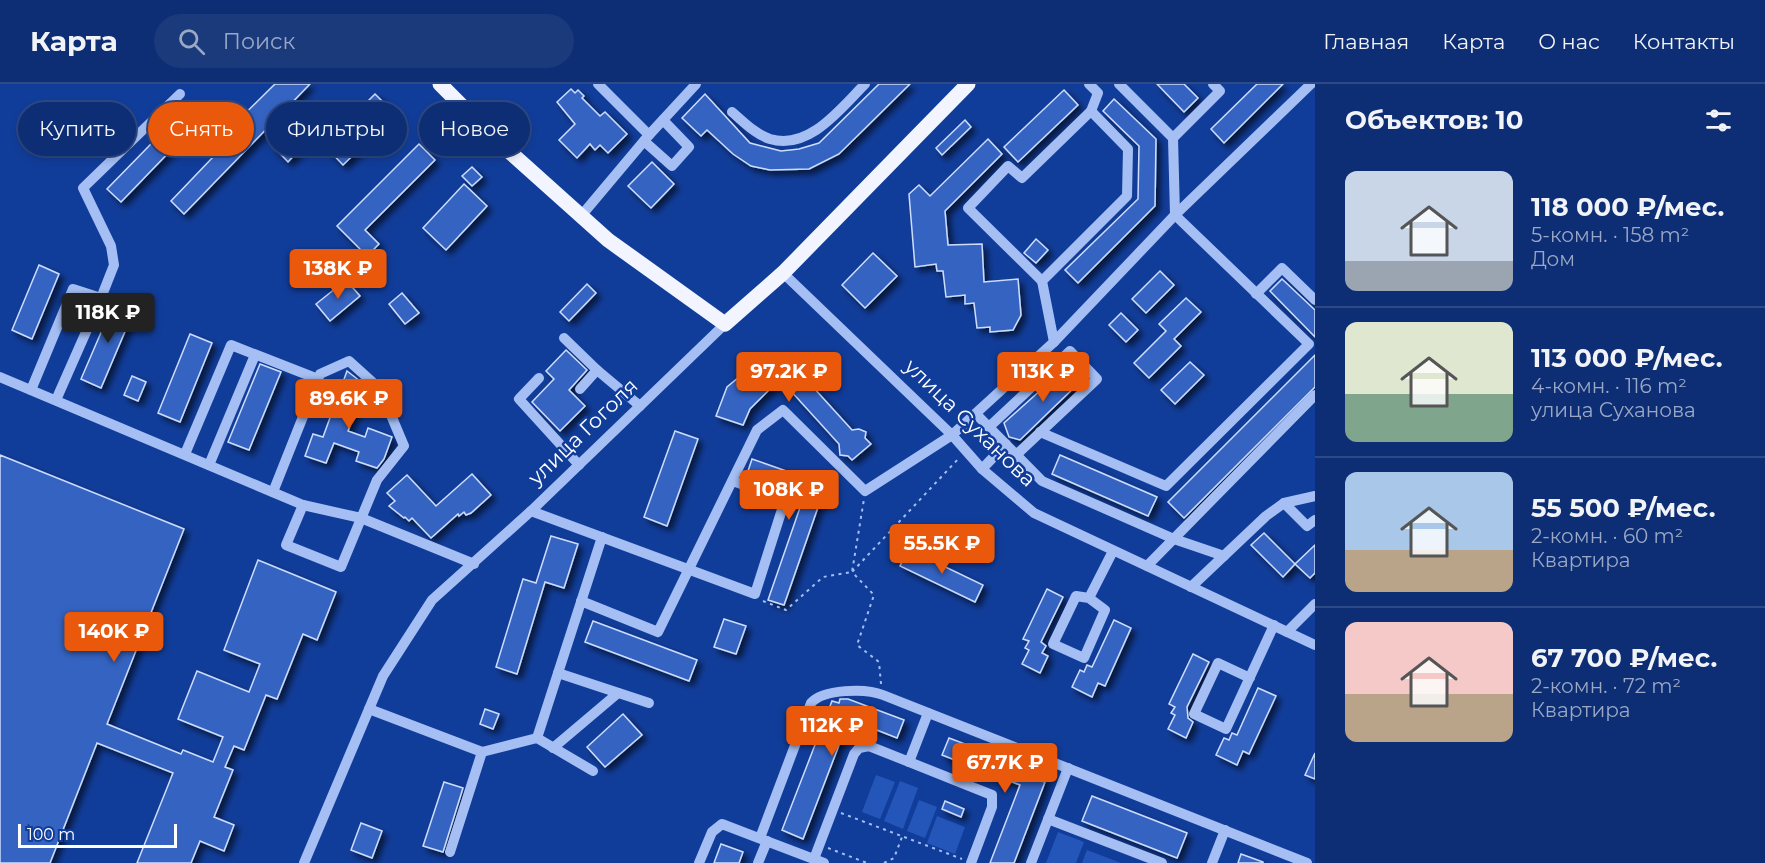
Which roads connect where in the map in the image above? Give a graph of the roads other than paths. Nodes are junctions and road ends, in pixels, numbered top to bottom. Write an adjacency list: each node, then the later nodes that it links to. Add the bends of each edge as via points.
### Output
1 (440, 84): 18 (main road)
2 (598, 84): 15 (street)
3 (696, 84): 14 (street)
4 (865, 84): 13 (street, via 815,132 793,139 772,140 755,132)
5 (1089, 84): 10 (street)
6 (1119, 84): 16 (street)
7 (1311, 84): 17 (street)
8 (1220, 86): 16 (street)
9 (960, 87): 19 (main road, улица Гоголя)
10 (1100, 88): 12 (street)
11 (180, 94): 22 (street, via 83,188 111,246 114,265)
12 (1090, 111): 20 (street, via 1128,149 1127,196); 20 (street, via 1022,178 1008,166 968,208)
13 (732, 112)
14 (663, 120): 15 (street); 15 (street, via 689,147 678,160 672,166)
15 (647, 138): 18 (street)
16 (1173, 138): 17 (street)
17 (1175, 215): 21 (street); 26 (street)
18 (581, 216): 24 (main road)
19 (783, 273): 24 (main road, улица Гоголя); 40 (street, улица Суханова)
20 (1042, 280): 26 (street)
21 (1256, 294): 23 (street, via 1282,268); 39 (street, via 1309,344 1166,486)
22 (101, 298): 33 (street, via 73,289); 35 (street)
23 (1315, 300)
24 (725, 324): 36 (street, улица Гоголя)
25 (564, 338): 28 (street)
26 (1054, 342): 37 (street)
27 (255, 355): 31 (street); 42 (street, via 231,345); 44 (street)
28 (597, 370): 32 (street); 36 (street)
29 (0, 377): 33 (street)
30 (540, 378): 45 (street, via 519,399)
31 (318, 379): 48 (street); 53 (street, via 320,374 349,360 380,389 404,446 377,480)
32 (580, 389)
33 (31, 390): 35 (street)
34 (1315, 395): 56 (street)
35 (56, 400): 42 (street)
36 (640, 406): 45 (street, улица Гоголя)
37 (976, 415): 38 (street); 40 (street)
38 (989, 427): 39 (street, via 1070,351 1097,379); 41 (street)
39 (1040, 432): 43 (street)
40 (952, 435): 46 (street, улица Суханова); 47 (street, via 865,491 783,410 757,430)
41 (1006, 444): 43 (street); 46 (street)
42 (185, 454): 44 (street)
43 (1016, 455): 56 (street, via 1042,481)
44 (209, 465): 48 (street)
45 (579, 465): 52 (street, улица Гоголя)
46 (982, 469): 57 (street, улица Суханова, via 1035,513)
47 (733, 482): 61 (street); 61 (street, via 785,500 755,594)
48 (273, 492): 51 (street)
49 (1315, 496): 50 (street)
50 (1284, 503): 54 (street, via 1307,526); 58 (street)
51 (303, 506): 53 (street); 53 (street, via 286,544 341,567)
52 (531, 511): 55 (street); 59 (street, улица Гоголя)
53 (361, 518): 59 (street)
54 (1315, 520)
55 (602, 537): 61 (street); 64 (street)
56 (1174, 539): 58 (street); 60 (street)
57 (1113, 551): 60 (street, улица Суханова); 63 (street)
58 (1224, 556): 62 (street)
59 (474, 564): 73 (street, улица Гоголя, via 432,600 416,622 383,676)
60 (1147, 566): 62 (street, улица Суханова)
61 (688, 570): 64 (street, via 658,632)
62 (1191, 587): 66 (street, улица Суханова)
63 (1089, 598): 63 (street, via 1077,596 1053,644 1084,658 1105,610)
64 (581, 601): 69 (street)
65 (1315, 604): 67 (street)
66 (1274, 625): 67 (street, улица Суханова); 70 (street)
67 (1287, 632): 68 (street, улица Суханова)
68 (1315, 645)
69 (558, 673): 71 (street); 75 (street)
70 (1250, 678): 70 (street, via 1226,729 1194,714 1218,663)
71 (618, 693): 72 (street); 76 (street)
72 (649, 703)
73 (369, 709): 77 (street); 86 (street, улица Гоголя)
74 (928, 712): 78 (street); 79 (street); 83 (street, via 863,690 813,699)
75 (537, 738): 76 (street); 77 (street)
76 (553, 748): 80 (street)
77 (482, 752): 84 (street)
78 (909, 762): 85 (street, via 869,746 854,754 819,844); 89 (street, via 992,795 994,802)
79 (1068, 768): 81 (street); 82 (street)
80 (593, 771)
81 (1048, 819): 90 (street); 91 (street)
82 (1225, 830): 92 (street); 93 (street)
83 (764, 839): 85 (street); 87 (street, via 727,825 714,828); 88 (street)
84 (450, 852)
85 (819, 861)
86 (304, 863)
87 (699, 863)
88 (758, 863)
89 (971, 863)
90 (1031, 863)
91 (1162, 863)
92 (1212, 863)
93 (1307, 863)

